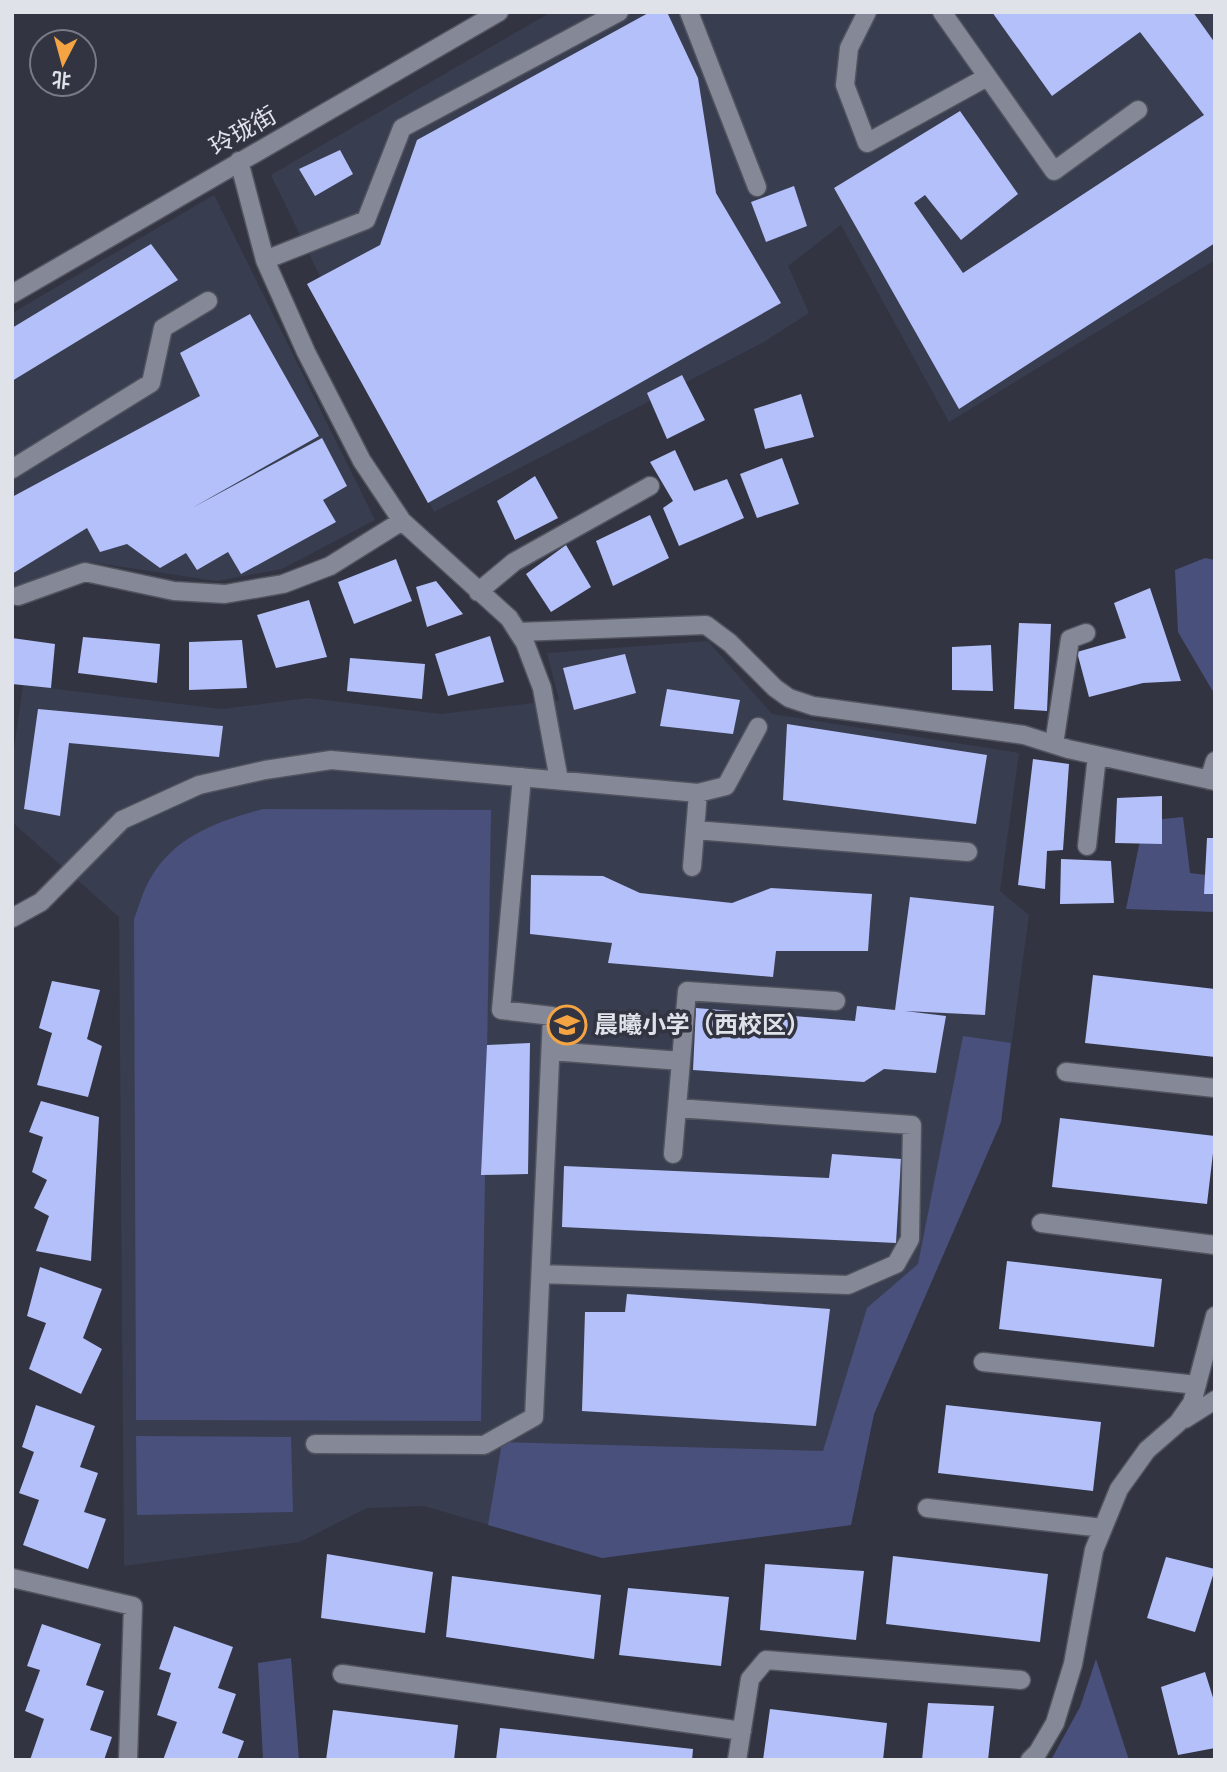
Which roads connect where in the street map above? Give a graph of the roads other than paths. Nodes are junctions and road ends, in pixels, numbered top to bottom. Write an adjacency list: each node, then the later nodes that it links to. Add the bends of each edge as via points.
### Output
1 (499, 12): 8 (street, 玲珑街)
2 (619, 12): 10 (street, via 401,128 366,220)
3 (689, 12): 9 (street)
4 (867, 12): 6 (street, via 849,48 845,85 867,143)
5 (942, 12): 6 (street)
6 (987, 76): 7 (street, via 1054,171)
7 (1138, 110)
8 (239, 161): 10 (street); 11 (street, 玲珑街)
9 (757, 187)
10 (265, 260): 15 (street, via 362,461)
11 (12, 294)
12 (208, 302): 13 (street, via 163,328 151,383)
13 (12, 469)
14 (650, 486): 16 (street, via 514,562)
15 (402, 521): 16 (street); 17 (street, via 330,566 284,584 225,594 174,591 85,572)
16 (478, 592): 18 (street, via 509,618)
17 (18, 596)
18 (517, 632): 21 (street, via 706,625 789,698 813,706 995,730); 25 (street, via 542,688)
19 (1086, 634): 21 (street, via 1070,639)
20 (758, 727): 27 (street, via 726,786)
21 (1054, 744): 22 (street)
22 (1097, 756): 26 (street); 29 (street)
23 (1215, 761): 26 (street)
24 (522, 777): 25 (street); 32 (street, via 331,760 265,769 200,785 122,820 41,902); 34 (street, via 502,1010 552,1016)
25 (558, 780): 27 (street)
26 (1212, 781)
27 (698, 793): 28 (street)
28 (695, 831): 30 (street); 31 (street)
29 (1087, 846)
30 (968, 852)
31 (692, 867)
32 (12, 918)
33 (836, 1000): 35 (street, via 687,990)
34 (551, 1051): 35 (street); 42 (street)
35 (681, 1061): 38 (street)
36 (1066, 1072): 37 (street)
37 (1215, 1088)
38 (677, 1108): 39 (street); 42 (street, via 912,1125 910,1239 896,1264 848,1285)
39 (673, 1154)
40 (1041, 1223): 41 (street)
41 (1215, 1245)
42 (541, 1274): 48 (street, via 534,1417 484,1446)
43 (1215, 1316): 45 (street)
44 (983, 1362): 45 (street)
45 (1197, 1385): 47 (street, via 1192,1403)
46 (1215, 1400): 47 (street)
47 (1178, 1423): 50 (street, via 1147,1450 1119,1489)
48 (315, 1444)
49 (928, 1508): 50 (street)
50 (1104, 1528): 57 (street, via 1094,1549 1073,1664 1055,1723)
51 (12, 1578): 55 (street, via 133,1606)
52 (342, 1674): 54 (street)
53 (1021, 1680): 54 (street, via 766,1660 750,1679)
54 (742, 1731): 56 (street)
55 (128, 1760)
56 (737, 1760)
57 (1030, 1760)

